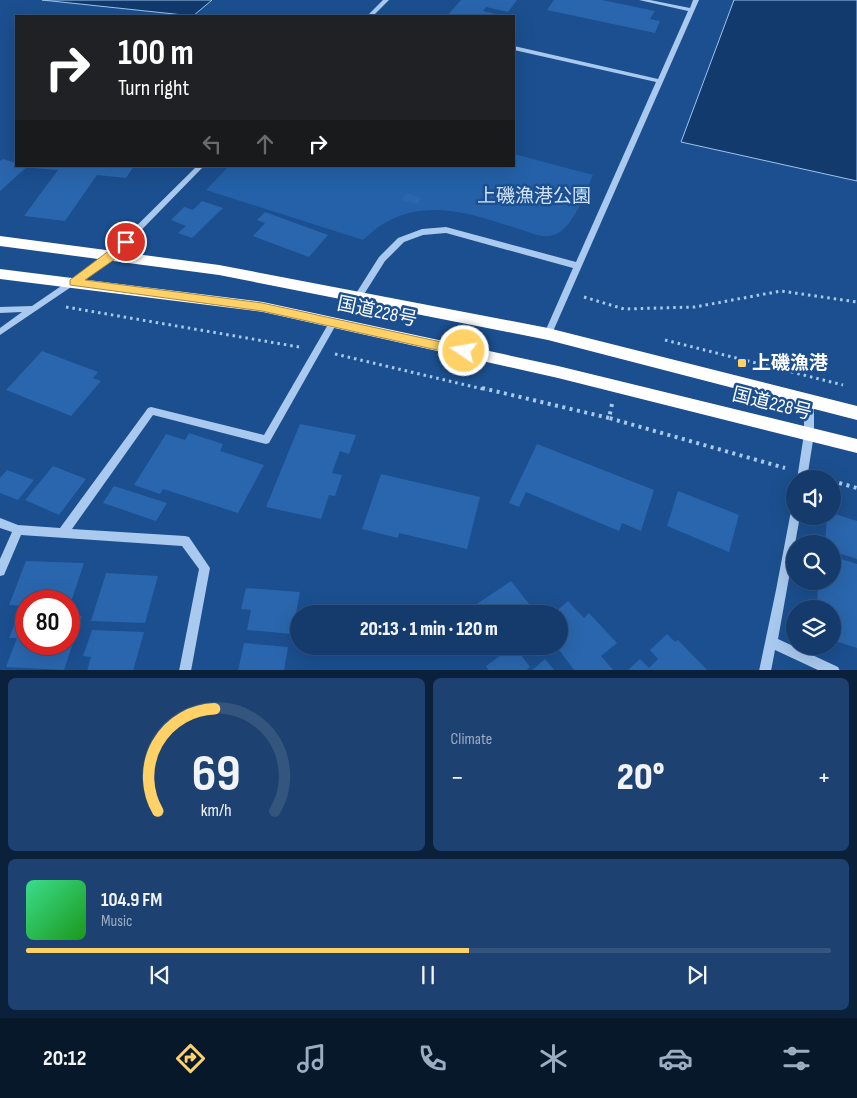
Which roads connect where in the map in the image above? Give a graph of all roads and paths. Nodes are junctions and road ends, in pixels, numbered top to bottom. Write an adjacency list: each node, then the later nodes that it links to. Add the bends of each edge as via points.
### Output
1 (386, 0): 5 (street)
2 (642, 0): 4 (street)
3 (696, 0): 4 (street)
4 (692, 10): 7 (street)
5 (372, 15)
6 (515, 48): 7 (street)
7 (660, 82): 11 (street)
8 (200, 167): 10 (street)
9 (0, 241): 10 (highway, 国道228号)
10 (111, 256): 13 (street); 15 (highway, 国道228号, via 219,270)
11 (578, 266): 14 (street); 15 (street, via 446,230 422,232 401,240 382,259)
12 (0, 274): 13 (highway, 国道228号)
13 (74, 282): 17 (street); 19 (highway, 国道228号, via 262,307)
14 (566, 292): 16 (path, via 624,308 695,306 781,291); 21 (street)
15 (358, 297): 21 (highway, 国道228号)
16 (857, 302)
17 (34, 309): 18 (street); 20 (street)
18 (0, 310)
19 (333, 323): 24 (highway, 国道228号, via 558,372); 32 (street, via 266,440 151,411)
20 (0, 332)
21 (548, 334): 22 (highway, 国道228号)
22 (809, 400): 23 (highway, 国道228号); 24 (street)
23 (857, 413)
24 (810, 434): 25 (highway, 国道228号); 26 (street)
25 (857, 446)
26 (804, 470)
27 (841, 484): 28 (path)
28 (857, 488)
29 (0, 523): 31 (street)
30 (793, 525): 34 (street)
31 (18, 530): 32 (street); 33 (street)
32 (63, 533): 35 (street, via 185,541 206,568)
33 (0, 570)
34 (771, 642): 36 (street); 37 (street)
35 (185, 670)
36 (764, 670)
37 (834, 670)

